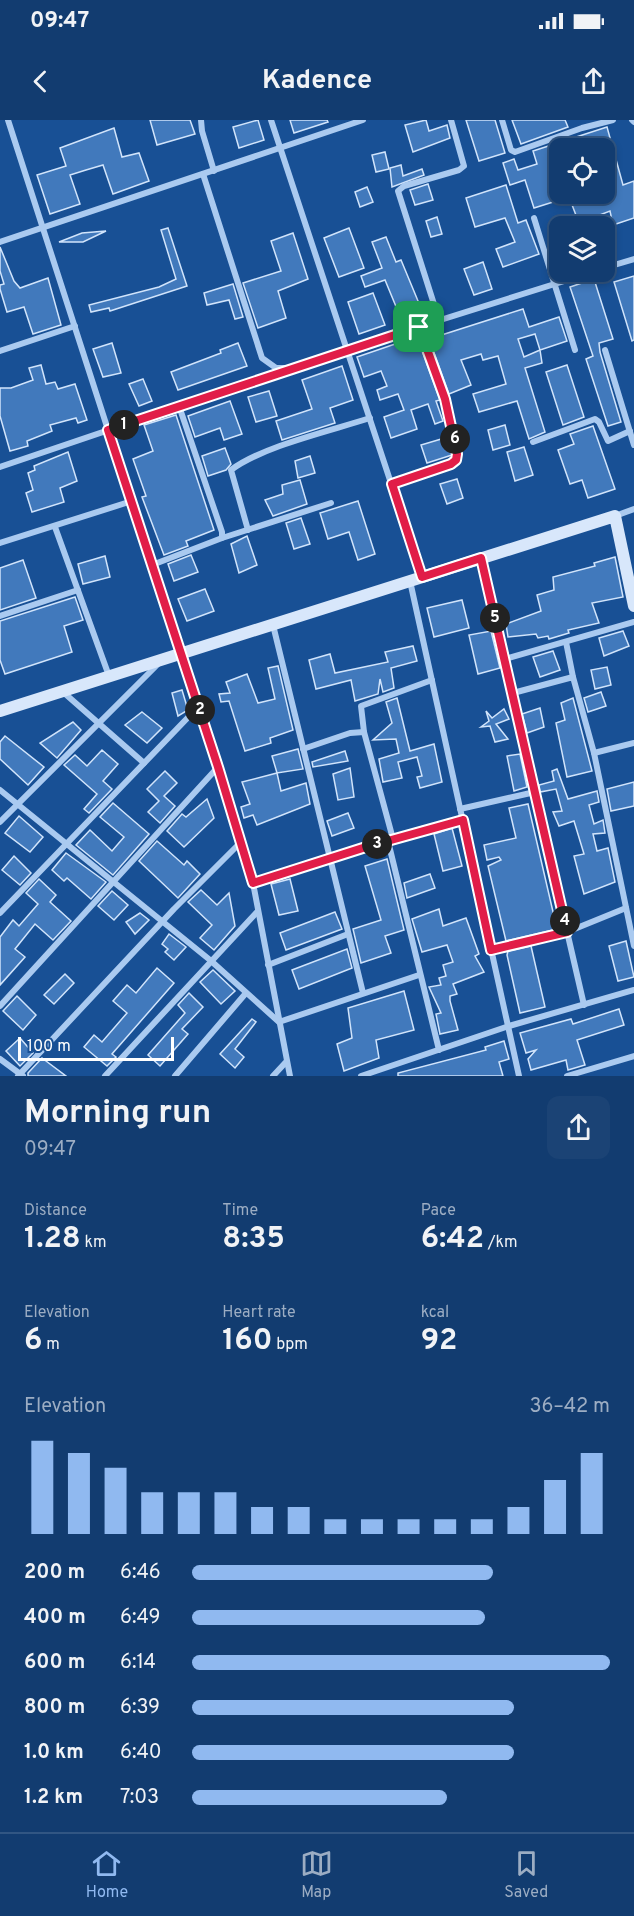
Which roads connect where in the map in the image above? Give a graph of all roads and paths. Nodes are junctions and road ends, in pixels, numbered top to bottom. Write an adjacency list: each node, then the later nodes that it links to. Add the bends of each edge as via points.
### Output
1 (8, 120): 12 (street)
2 (201, 120): 9 (street)
3 (271, 120): 8 (street)
4 (363, 120): 8 (street)
5 (451, 120): 18 (street, via 464,166 398,191)
6 (502, 120): 7 (street, via 512,152)
7 (613, 120)
8 (280, 148): 9 (street); 21 (street)
9 (214, 171): 10 (street)
10 (203, 174): 12 (street); 25 (street, via 262,358 276,368)
11 (534, 218): 17 (street)
12 (43, 229): 13 (street); 19 (street)
13 (0, 242)
14 (634, 259): 15 (street)
15 (615, 265)
16 (560, 282): 17 (street)
17 (554, 284): 18 (street); 22 (street)
18 (439, 320): 20 (street)
19 (75, 326): 24 (street); 28 (street)
20 (419, 327): 21 (street); 33 (street, via 445,399 456,460)
21 (348, 349): 25 (street); 27 (street)
22 (575, 350)
23 (604, 350): 29 (street)
24 (0, 351)
25 (293, 368): 26 (street)
26 (179, 406): 28 (street); 40 (street)
27 (370, 418): 33 (street); 39 (street, via 266,452 231,470)
28 (108, 430): 32 (street); 34 (street)
29 (630, 431): 30 (street, via 608,441 595,419); 31 (street)
30 (533, 442)
31 (634, 445)
32 (0, 467)
33 (392, 484): 44 (street)
34 (132, 501): 38 (street); 43 (street)
35 (331, 503): 39 (street)
36 (634, 509): 37 (street)
37 (615, 516): 42 (street); 46 (street)
38 (55, 527): 41 (street); 45 (street)
39 (248, 530): 40 (street)
40 (222, 538): 43 (street)
41 (0, 543)
42 (481, 558): 44 (street); 52 (street)
43 (152, 565): 51 (street)
44 (416, 579): 49 (street); 56 (street)
45 (78, 590): 47 (street); 54 (street)
46 (634, 606)
47 (0, 616)
48 (634, 622): 50 (street)
49 (273, 624): 51 (street); 64 (street)
50 (566, 642): 52 (street); 55 (street)
51 (181, 654): 53 (street); 59 (street)
52 (505, 659): 58 (street)
53 (162, 660): 54 (street); 61 (street)
54 (109, 676): 57 (street)
55 (573, 678): 58 (street); 65 (street)
56 (432, 680): 62 (street, via 361,706); 71 (street)
57 (63, 691): 60 (street); 61 (street)
58 (513, 693): 69 (street)
59 (198, 707): 66 (street); 67 (street)
60 (0, 711)
61 (101, 724): 66 (street); 70 (street)
62 (364, 732): 64 (street); 74 (street)
63 (634, 743): 65 (street)
64 (303, 749): 77 (street)
65 (594, 753): 80 (street)
66 (144, 763): 76 (street)
67 (218, 767): 75 (street); 78 (street)
68 (0, 790): 70 (street)
69 (535, 792): 71 (street); 84 (street)
70 (17, 804): 73 (street); 76 (street)
71 (460, 809): 72 (street)
72 (463, 820): 74 (street); 87 (street)
73 (0, 822)
74 (391, 840): 77 (street); 90 (street)
75 (242, 842): 79 (street); 83 (street)
76 (67, 844): 78 (street); 82 (street)
77 (328, 859): 79 (street); 85 (street)
78 (113, 882): 83 (street); 95 (street)
79 (253, 883): 81 (street)
80 (626, 908): 84 (street); 86 (street)
81 (257, 912): 88 (street); 89 (street)
82 (0, 913)
83 (163, 921): 88 (street); 102 (street)
84 (567, 932): 87 (street); 94 (street)
85 (348, 934): 89 (street); 93 (street)
86 (634, 946)
87 (491, 950): 97 (street)
88 (210, 960): 92 (street); 103 (street)
89 (268, 964): 96 (street)
90 (418, 975): 93 (street); 98 (street)
91 (634, 990): 94 (street)
92 (246, 993): 96 (street); 104 (street)
93 (363, 993): 96 (street)
94 (584, 1005): 97 (street)
95 (0, 1006)
96 (279, 1022): 101 (street)
97 (509, 1026): 98 (street); 108 (street)
98 (439, 1050): 107 (street)
99 (634, 1056): 109 (street)
100 (0, 1059): 102 (street)
101 (286, 1062): 105 (street); 106 (street)
102 (21, 1075)
103 (105, 1076)
104 (175, 1076)
105 (273, 1076)
106 (290, 1076)
107 (361, 1076)
108 (519, 1076)
109 (567, 1076)

